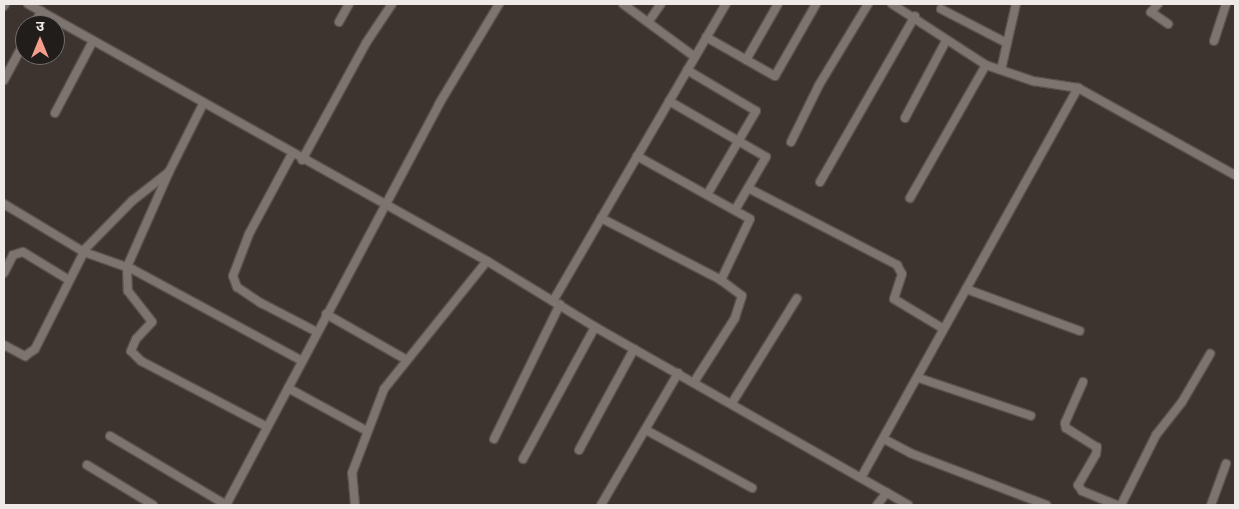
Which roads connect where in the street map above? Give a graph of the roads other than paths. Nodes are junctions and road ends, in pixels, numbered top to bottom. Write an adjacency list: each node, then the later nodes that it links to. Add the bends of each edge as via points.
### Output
1 (28, 4): 16 (street)
2 (349, 4): 20 (street)
3 (392, 4): 43 (street, via 366,43)
4 (499, 4): 51 (street, via 439,104)
5 (623, 4): 19 (street)
6 (661, 4): 19 (street)
7 (726, 4): 22 (street)
8 (778, 4): 29 (street)
9 (816, 4): 29 (street, via 775,76)
10 (868, 4): 40 (street, via 819,85)
11 (892, 4): 18 (street)
12 (1016, 4): 26 (street)
13 (1158, 4): 21 (street, via 1151,12)
14 (1226, 4): 25 (street)
15 (941, 9): 26 (street)
16 (41, 11): 17 (street); 24 (street)
17 (39, 15)
18 (915, 16): 23 (street); 46 (street)
19 (649, 21): 27 (street)
20 (339, 22)
21 (1168, 24)
22 (706, 38): 27 (street); 29 (street)
23 (946, 40): 30 (street); 38 (street)
24 (93, 42): 36 (street); 37 (street)
25 (1214, 42)
26 (1007, 43): 32 (street)
27 (695, 57): 31 (street)
28 (15, 60): 33 (street)
29 (746, 60)
30 (986, 65): 32 (street); 49 (street)
31 (687, 70): 35 (street); 39 (street, via 756,111)
32 (1001, 70): 34 (street, via 1033,81)
33 (4, 80)
34 (1078, 88): 45 (street); 60 (street)
35 (668, 101): 39 (street); 42 (street)
36 (203, 104): 41 (street); 44 (street)
37 (55, 113)
38 (905, 118)
39 (738, 141): 47 (street, via 766,157); 48 (street)
40 (791, 142)
41 (292, 154): 43 (street); 67 (street, via 249,234 233,276 238,287)
42 (636, 156): 48 (street); 53 (street)
43 (302, 160): 51 (street)
44 (169, 172): 54 (street, via 132,201); 56 (street)
45 (1235, 175)
46 (820, 182)
47 (748, 188): 52 (street); 65 (street, via 897,265 902,274 894,300)
48 (707, 195): 52 (street)
49 (910, 198)
50 (4, 204): 54 (street)
51 (385, 204): 55 (street); 63 (street)
52 (735, 210): 59 (street, via 750,219)
53 (601, 218): 59 (street); 62 (street)
54 (84, 252): 56 (street); 58 (street)
55 (487, 261): 62 (street); 71 (street)
56 (127, 267): 72 (street); 80 (street, via 128,291 152,322 132,345 134,356)
57 (4, 273): 58 (street, via 13,255 23,252)
58 (70, 280): 68 (street, via 29,354 18,355)
59 (721, 280): 75 (street, via 736,289 742,296 742,302)
60 (966, 289): 65 (street); 66 (street)
61 (797, 298): 78 (street)
62 (556, 302): 64 (street); 84 (street)
63 (326, 314): 67 (street); 71 (street)
64 (595, 327): 69 (street); 87 (street)
65 (942, 328): 74 (street)
66 (1080, 331)
67 (317, 332): 72 (street)
68 (4, 345)
69 (634, 350): 73 (street); 86 (street)
70 (1210, 354): 101 (street, via 1179,407 1156,435)
71 (407, 360): 82 (street, via 384,389)
72 (302, 361): 77 (street)
73 (678, 373): 75 (street); 81 (street)
74 (919, 378): 79 (street); 85 (street)
75 (694, 382): 78 (street)
76 (1083, 382): 100 (street, via 1065,423 1066,428 1097,447 1078,485 1082,491)
77 (288, 388): 80 (street); 82 (street)
78 (732, 404): 90 (street)
79 (1031, 416)
80 (267, 427): 94 (street)
81 (646, 430): 91 (street); 96 (street)
82 (366, 431): 95 (street, via 352,473)
83 (110, 436): 94 (street)
84 (494, 439)
85 (884, 439): 90 (street); 99 (street, via 910,453)
86 (579, 450)
87 (523, 459)
88 (1226, 464): 102 (street)
89 (87, 465): 93 (street)
90 (862, 476): 92 (street)
91 (752, 488)
92 (887, 492): 97 (street); 98 (street)
93 (153, 505)
94 (226, 505)
95 (355, 505)
96 (601, 505)
97 (877, 505)
98 (908, 505)
99 (1046, 505)
100 (1117, 505)
101 (1121, 505)
102 (1211, 505)

